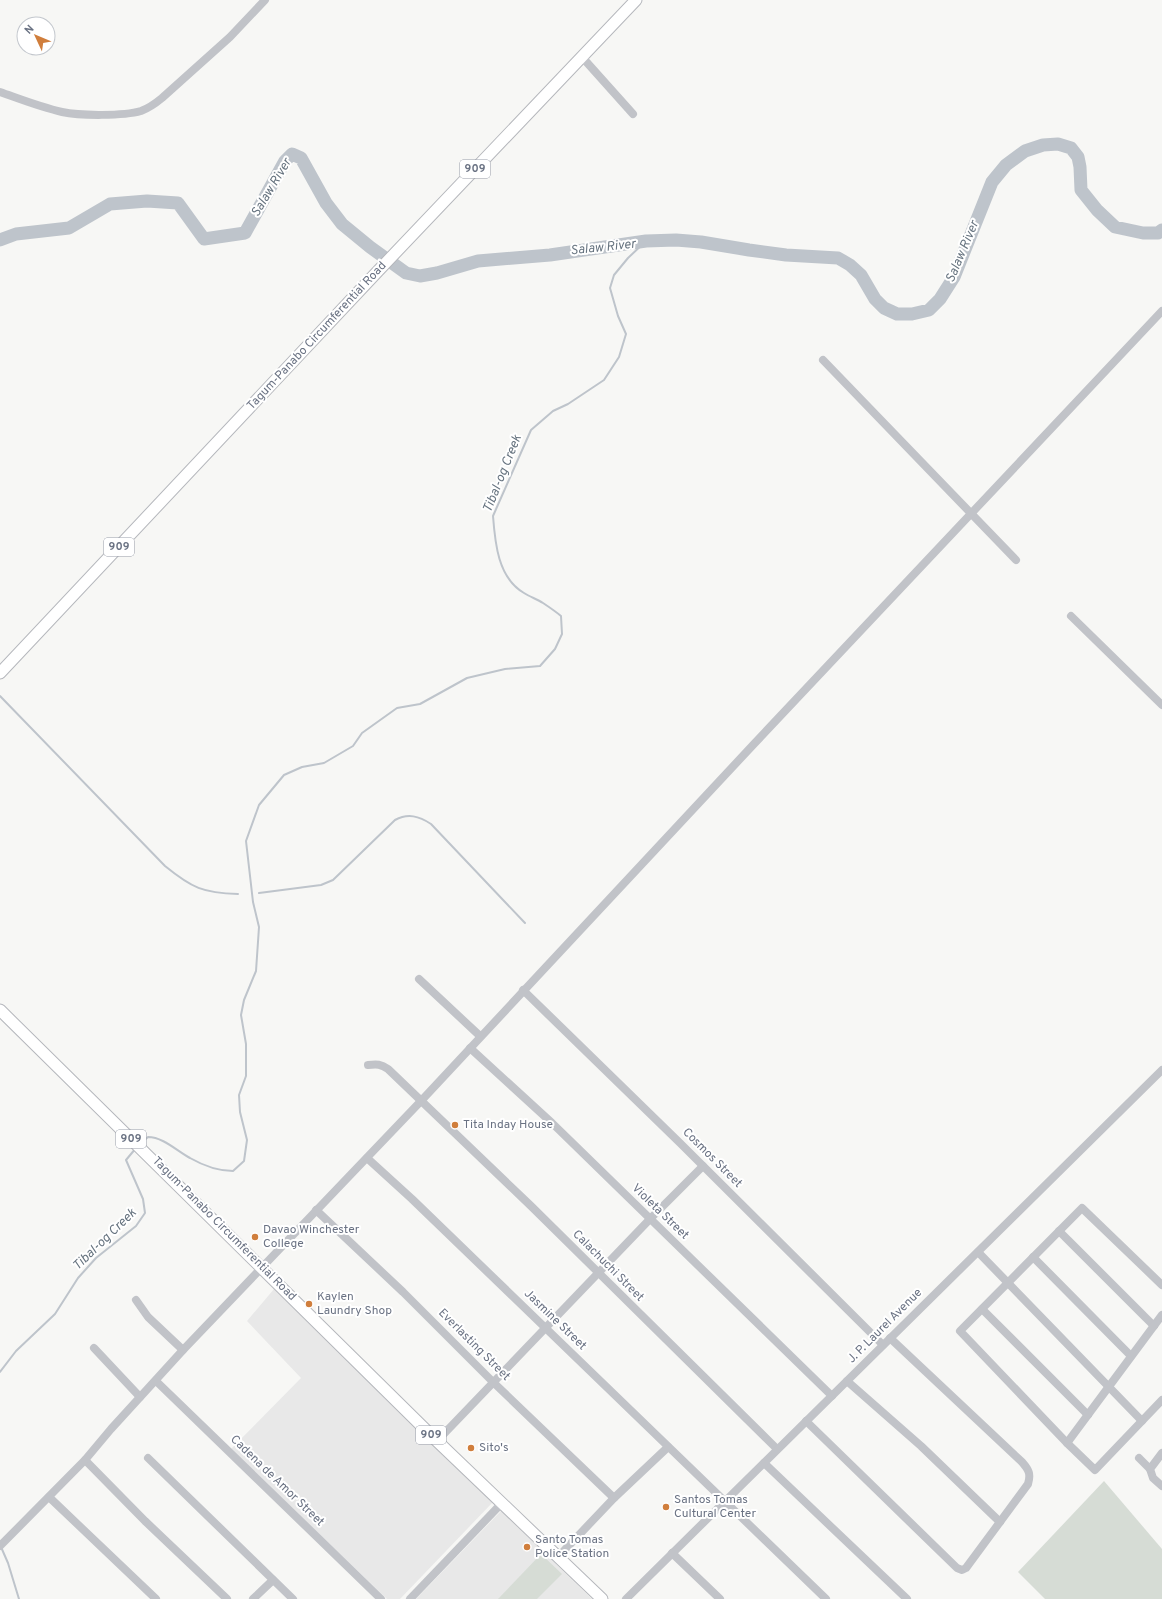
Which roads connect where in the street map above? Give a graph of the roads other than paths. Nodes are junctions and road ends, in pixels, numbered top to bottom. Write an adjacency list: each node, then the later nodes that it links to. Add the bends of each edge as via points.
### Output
1 (265, 0): 4 (street, via 230,37 162,98 142,111 103,114 62,112)
2 (636, 0): 3 (main road, Tagum-Panabo Circumferential Road / 909)
3 (582, 57): 5 (street); 11 (main road, Tagum-Panabo Circumferential Road / 909)
4 (0, 92)
5 (633, 114)
6 (1162, 311): 8 (street)
7 (823, 360): 8 (street)
8 (972, 514): 9 (street); 14 (street)
9 (1016, 560)
10 (1071, 616): 12 (street)
11 (0, 673)
12 (1162, 705)
13 (419, 979): 16 (street)
14 (523, 990): 16 (street); 22 (street, Cosmos Street)
15 (0, 1010): 28 (main road, Tagum-Panabo Circumferential Road / 909)
16 (480, 1036): 17 (street)
17 (470, 1048): 20 (street); 24 (street, Violeta Street, via 552,1123)
18 (368, 1065): 20 (street, Calachuchi Street, via 377,1064 388,1069)
19 (1162, 1070): 26 (street, J. P. Laurel Avenue)
20 (421, 1101): 21 (street); 29 (street, Calachuchi Street)
21 (367, 1158): 23 (street); 36 (street, Jasmine Street)
22 (703, 1166): 24 (street); 38 (street, Cosmos Street)
23 (316, 1210): 28 (street); 44 (street, Everlasting Street)
24 (650, 1219): 29 (street); 46 (street, Violeta Street)
25 (1059, 1231): 27 (street); 31 (street, via 1082,1208); 35 (street)
26 (978, 1252): 30 (street); 37 (street, J. P. Laurel Avenue)
27 (1033, 1257): 30 (street); 41 (street)
28 (262, 1267): 40 (street); 52 (main road, Tagum-Panabo Circumferential Road / 909)
29 (599, 1273): 36 (street); 55 (street, Calachuchi Street)
30 (1008, 1283): 33 (street); 45 (street)
31 (1162, 1285)
32 (136, 1300): 40 (street, via 148,1316)
33 (982, 1309): 49 (street); 53 (street, via 960,1331)
34 (1162, 1315): 35 (street)
35 (1154, 1326): 41 (street)
36 (546, 1328): 44 (street); 54 (street, Jasmine Street)
37 (890, 1338): 38 (street, J. P. Laurel Avenue); 67 (street, via 1030,1472 1028,1484)
38 (883, 1345): 43 (street, J. P. Laurel Avenue)
39 (94, 1348): 47 (street)
40 (183, 1350): 42 (street)
41 (1131, 1356): 45 (street)
42 (156, 1381): 47 (street); 76 (street, Cadena de Amor Street)
43 (847, 1381): 46 (street, J. P. Laurel Avenue); 67 (street, via 921,1446)
44 (494, 1382): 52 (street); 64 (street, Everlasting Street)
45 (1109, 1387): 49 (street); 51 (street)
46 (832, 1396): 50 (street, J. P. Laurel Avenue)
47 (140, 1397): 59 (street)
48 (1162, 1400): 51 (street)
49 (1088, 1415): 53 (street)
50 (806, 1421): 55 (street, J. P. Laurel Avenue); 67 (street, via 960,1569 966,1568)
51 (1142, 1421): 53 (street, via 1095,1470)
52 (437, 1441): 66 (main road, Tagum-Panabo Circumferential Road / 909)
53 (1067, 1443)
54 (668, 1447): 64 (street); 65 (street, Jasmine Street)
55 (777, 1449): 60 (street, J. P. Laurel Avenue)
56 (1162, 1453): 61 (street)
57 (148, 1458): 71 (street)
58 (1139, 1458): 61 (street)
59 (85, 1460): 63 (street); 73 (street)
60 (764, 1463): 65 (street, J. P. Laurel Avenue); 82 (street)
61 (1150, 1469): 62 (street)
62 (1162, 1486)
63 (49, 1497): 68 (street); 72 (street)
64 (614, 1498): 70 (street)
65 (725, 1501): 69 (street, J. P. Laurel Avenue); 81 (street, Jasmine Street)
66 (502, 1503): 70 (main road, Tagum-Panabo Circumferential Road / 909); 77 (street)
67 (1000, 1522)
68 (2, 1544)
69 (672, 1553): 79 (street, J. P. Laurel Avenue); 80 (street)
70 (558, 1556): 78 (main road, Tagum-Panabo Circumferential Road / 909)
71 (273, 1580): 74 (street); 75 (street)
72 (156, 1599)
73 (227, 1599)
74 (253, 1599)
75 (294, 1599)
76 (381, 1599)
77 (410, 1599)
78 (602, 1599)
79 (626, 1599)
80 (720, 1599)
81 (826, 1599)
82 (907, 1599)

